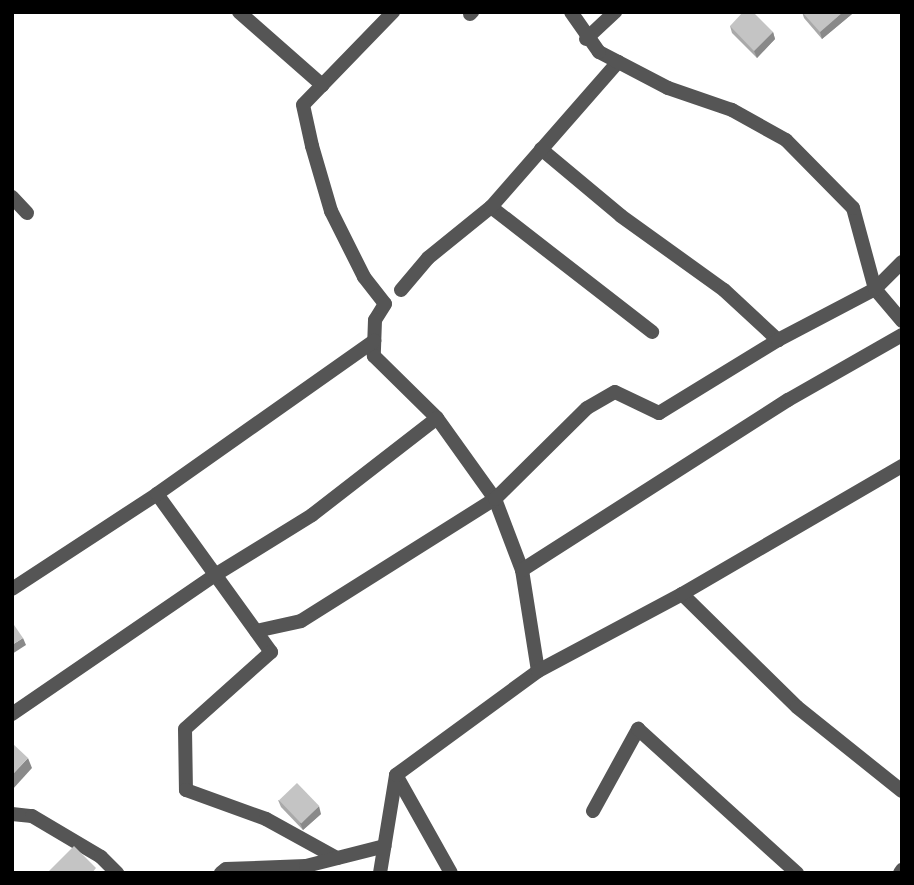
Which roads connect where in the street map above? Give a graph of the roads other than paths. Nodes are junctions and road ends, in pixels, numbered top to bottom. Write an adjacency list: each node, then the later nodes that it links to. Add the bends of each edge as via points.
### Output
1 (239, 12): 7 (street)
2 (393, 12): 7 (street)
3 (571, 12): 5 (street)
4 (615, 12): 5 (street)
5 (586, 39): 6 (street)
6 (618, 62): 8 (street); 13 (street, via 668,88 732,110 786,141 853,208)
7 (322, 85): 19 (street, via 303,105 307,125 331,211 364,277 385,304 375,320)
8 (541, 149): 10 (street); 18 (street, via 621,216 724,290)
9 (12, 197): 11 (street)
10 (491, 207): 14 (street, via 448,239); 16 (street)
11 (27, 214)
12 (902, 262): 13 (street)
13 (875, 289): 15 (street); 18 (street)
14 (401, 290)
15 (902, 321)
16 (652, 332)
17 (902, 335): 24 (street, via 788,400)
18 (778, 340): 23 (street, via 659,413 615,392 587,408)
19 (374, 341): 20 (street, via 374,356); 22 (street)
20 (438, 418): 23 (street); 25 (street, via 312,516)
21 (902, 466): 27 (street)
22 (157, 494): 25 (street); 26 (street)
23 (495, 499): 24 (street); 28 (street, via 302,621)
24 (522, 570): 29 (street)
25 (215, 575): 28 (street); 30 (street)
26 (12, 589)
27 (682, 594): 29 (street); 32 (street, via 797,707)
28 (256, 631): 36 (street, via 271,652 185,729 186,790 265,819)
29 (538, 671): 31 (street)
30 (12, 714)
31 (396, 775): 35 (street); 40 (street)
32 (902, 791)
33 (593, 811): 41 (street, via 638,729)
34 (12, 814): 37 (street, via 32,816 101,857)
35 (385, 846): 36 (street); 39 (street)
36 (337, 858): 38 (street, via 306,866 226,869)
37 (117, 873)
38 (221, 873)
39 (380, 873)
40 (451, 873)
41 (797, 873)

